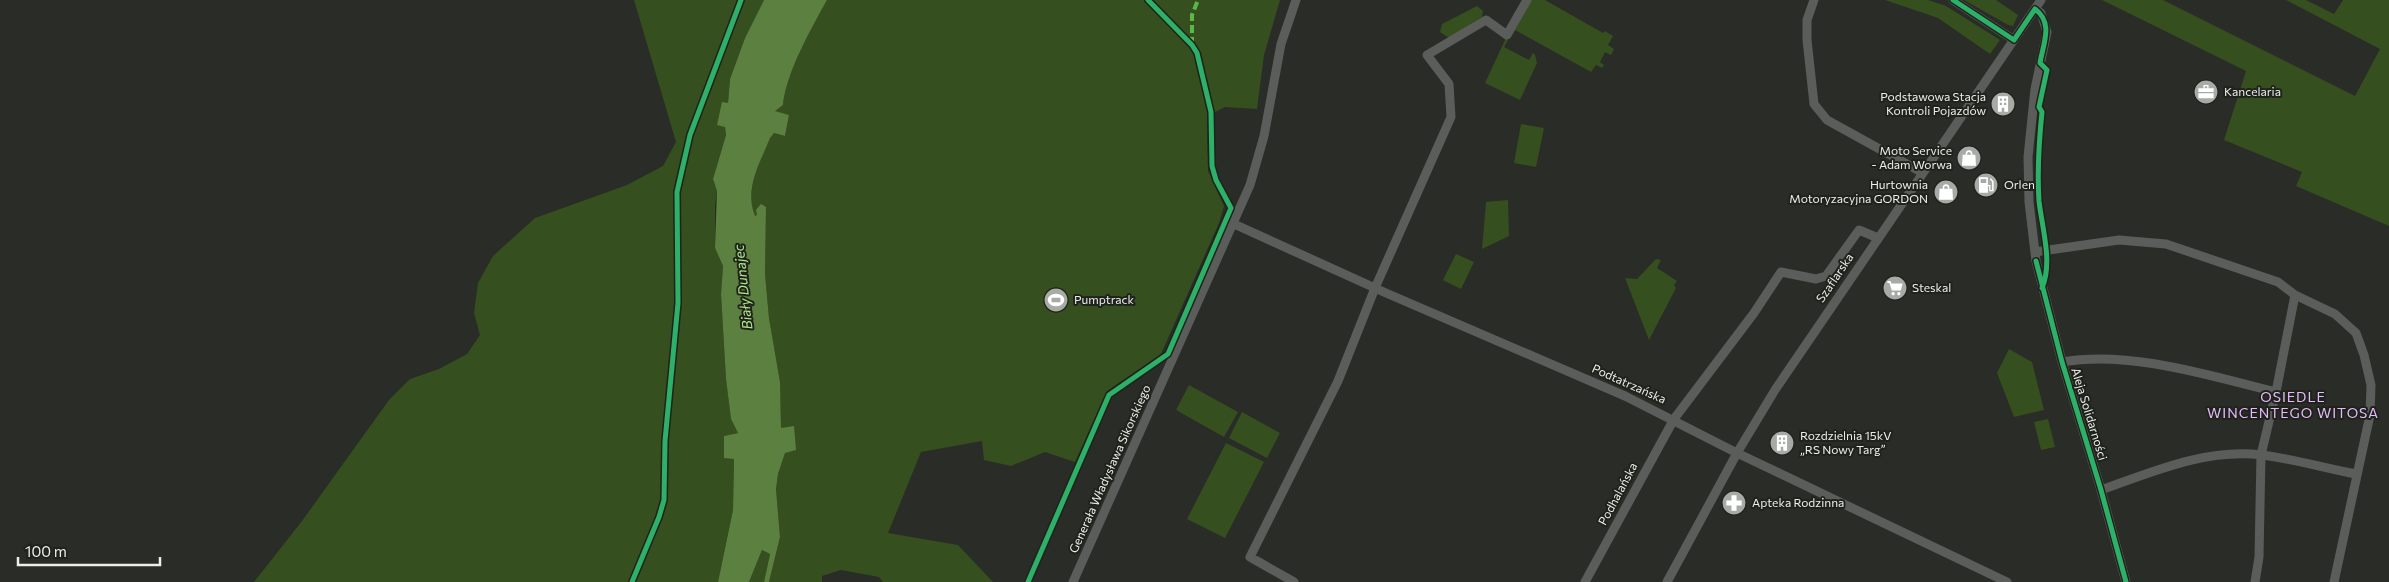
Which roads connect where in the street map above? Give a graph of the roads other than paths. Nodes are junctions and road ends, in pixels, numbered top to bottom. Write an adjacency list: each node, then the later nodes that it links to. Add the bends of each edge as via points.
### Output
1 (1296, 0): 9 (street, Generała Władysława Sikorskiego, via 1281,44 1259,158)
2 (1527, 0): 12 (street, via 1507,35 1486,20 1427,55 1449,84 1451,116)
3 (1814, 0): 8 (street, via 1807,20 1814,104 1827,120)
4 (1953, 0): 7 (street)
5 (2041, 0): 6 (street, Szaflarska)
6 (2035, 9): 7 (street, Szaflarska); 11 (street, Aleja Solidarności, via 2041,13 2047,32 2032,108 2028,157)
7 (2014, 40): 8 (street, Szaflarska)
8 (1923, 173): 10 (street, Szaflarska)
9 (1234, 224): 12 (street, Podtatrzańska); 22 (street, Generała Władysława Sikorskiego)
10 (1878, 238): 16 (street, Podhalańska, via 1859,230 1826,276 1816,279 1781,272); 17 (street, Szaflarska, via 1796,357)
11 (2035, 252): 13 (street, via 2119,240 2166,244 2278,282); 14 (street, Aleja Solidarności)
12 (1375, 288): 16 (street, Podtatrzańska); 23 (street, via 1338,381 1250,557)
13 (2295, 295): 15 (street); 19 (street, via 2336,314 2356,333 2364,355 2372,385 2370,415)
14 (2062, 362): 15 (street, via 2137,362 2189,370); 20 (street, Aleja Solidarności)
15 (2276, 392): 18 (street)
16 (1674, 419): 17 (street, Podtatrzańska); 24 (street, Podhalańska)
17 (1737, 453): 21 (street, Podtatrzańska); 25 (street, Szaflarska)
18 (2261, 455): 19 (street); 20 (street, via 2184,461); 28 (street, via 2259,557)
19 (2356, 474): 29 (street)
20 (2101, 490): 27 (street, Aleja Solidarności)
21 (1997, 580): 26 (street, Podtatrzańska)
22 (1073, 582)
23 (1294, 582)
24 (1585, 582)
25 (1666, 582)
26 (2007, 582)
27 (2126, 582)
28 (2255, 582)
29 (2334, 582)

